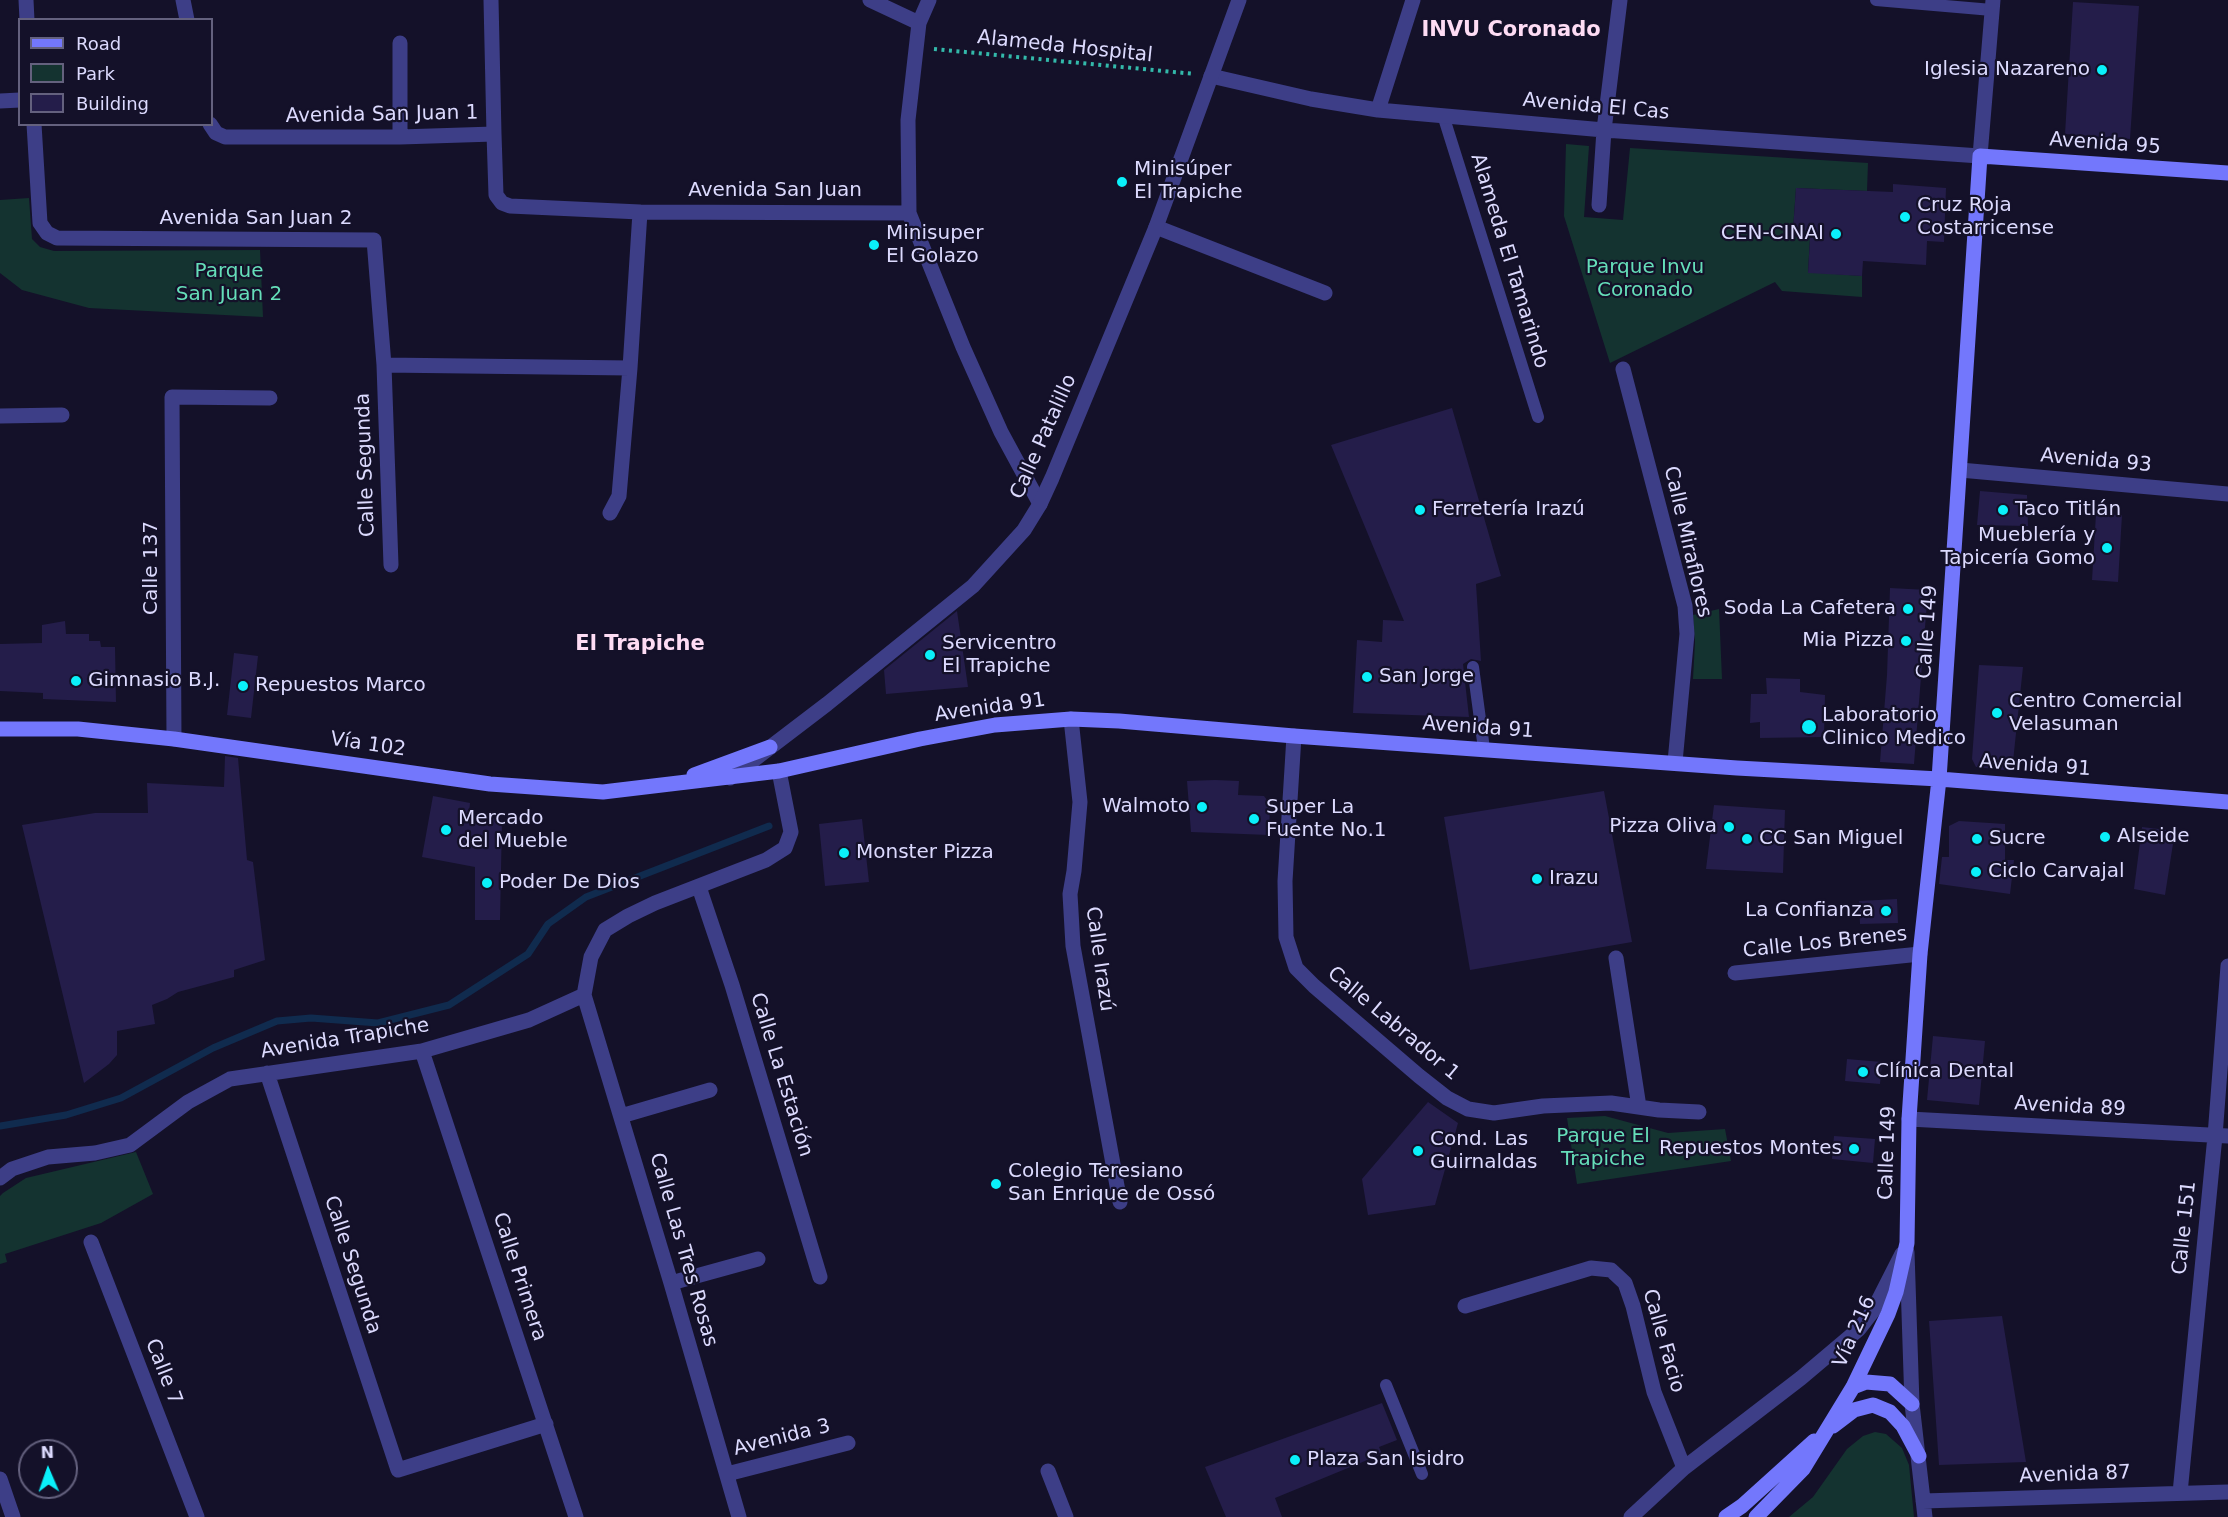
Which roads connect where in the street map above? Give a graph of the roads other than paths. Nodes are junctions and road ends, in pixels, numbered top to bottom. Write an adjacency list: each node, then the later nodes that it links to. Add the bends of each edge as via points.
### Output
1 (26, 0): 11 (street)
2 (183, 0): 12 (street)
3 (491, 0): 23 (street)
4 (870, 0): 13 (street)
5 (929, 0): 13 (street)
6 (1239, 0): 15 (street, Calle Patalillo)
7 (1413, 0): 18 (street)
8 (1620, 0): 22 (street)
9 (1876, 0): 10 (lane)
10 (1993, 5): 25 (street, Calle 149)
11 (27, 18)
12 (187, 18)
13 (919, 23): 29 (street, via 908,120)
14 (400, 43): 24 (street)
15 (1211, 76): 18 (street, Avenida El Cas); 30 (street, Calle Patalillo)
16 (18, 100): 17 (street)
17 (0, 101)
18 (1378, 110): 19 (street, Avenida El Cas)
19 (1443, 115): 22 (street, Avenida El Cas); 38 (lane, Alameda El Tamarindo)
20 (34, 126): 32 (street, Avenida San Juan 2, via 40,223 57,238 374,240)
21 (211, 126): 24 (street, Avenida San Juan 1, via 216,134 225,137)
22 (1604, 130): 25 (street, Avenida El Cas); 27 (street)
23 (494, 134): 24 (street, Avenida San Juan 1); 28 (street, Avenida San Juan 1, via 496,195 502,202 510,206)
24 (400, 137)
25 (1980, 156): 26 (main road, Avenida 95); 39 (main road, Calle 149)
26 (2228, 173)
27 (1599, 205)
28 (640, 212): 29 (street, Avenida San Juan); 33 (street)
29 (909, 213): 41 (street, via 1001,432)
30 (1156, 226): 31 (street); 41 (street, Calle Patalillo)
31 (1325, 293)
32 (384, 365): 33 (street); 43 (street, Calle Segunda)
33 (630, 368): 42 (street, via 619,496)
34 (1623, 369): 51 (street, Calle Miraflores, via 1684,606 1687,634)
35 (270, 398): 48 (street, Calle 137, via 172,397)
36 (62, 415): 37 (street)
37 (0, 416)
38 (1538, 417)
39 (1960, 470): 40 (street, Avenida 93); 54 (main road, Calle 149)
40 (2228, 494)
41 (1040, 504): 49 (street, Calle Patalillo, via 1024,530 973,586)
42 (610, 513)
43 (391, 565)
44 (1473, 667): 50 (lane)
45 (1071, 719): 47 (main road, Avenida 91); 52 (main road, Avenida 91, via 995,725); 72 (street, Calle Irazú, via 1080,802 1070,894 1074,946)
46 (0, 729): 48 (main road, Vía 102, via 78,729)
47 (1294, 736): 50 (main road, Avenida 91); 66 (street, Calle Labrador 1, via 1285,881 1286,937 1296,969 1419,1076 1468,1109 1494,1113 1611,1103)
48 (174, 738): 55 (main road, Vía 102, via 489,784 603,792)
49 (770, 747): 53 (street, Calle Patalillo); 55 (main road, via 715,769)
50 (1484, 749): 51 (main road, Avenida 91)
51 (1675, 762): 54 (main road, Avenida 91)
52 (779, 771): 53 (main road, Avenida 91); 57 (street, via 791,832 785,848 766,860)
53 (730, 778): 55 (main road, Vía 102)
54 (1939, 779): 56 (main road, Avenida 91); 58 (main road, Calle 149)
55 (658, 785)
56 (2228, 802)
57 (699, 887): 62 (street, via 655,903 605,930 591,957); 76 (street, Calle La Estación)
58 (1920, 954): 61 (street, Calle Los Brenes); 69 (main road, Calle 149)
59 (1616, 958): 66 (street)
60 (2228, 966): 70 (street, Calle 151)
61 (1735, 973)
62 (584, 996): 63 (street, Avenida Trapiche, via 529,1020); 68 (street, Calle Las Tres Rosas)
63 (422, 1051): 64 (street, Avenida Trapiche); 82 (street, Calle Primera)
64 (267, 1073): 71 (street, Avenida Trapiche, via 230,1079 188,1102 130,1145 48,1157 12,1169); 82 (street, Calle Segunda, via 398,1470)
65 (710, 1090): 68 (street)
66 (1640, 1107): 67 (street, Calle Labrador 1)
67 (1699, 1112)
68 (621, 1116): 77 (street, Calle Las Tres Rosas)
69 (1909, 1119): 70 (street, Avenida 89); 74 (main road, Calle 149)
70 (2222, 1136): 92 (street, Calle 151)
71 (0, 1178)
72 (1120, 1202)
73 (91, 1242): 95 (street, Calle 7)
74 (1907, 1243): 80 (main road, Vía 216, via 1888,1314); 81 (street, Calle 149); 86 (street, via 1873,1311 1858,1329)
75 (759, 1258): 77 (street)
76 (820, 1277)
77 (671, 1283): 88 (street, Calle Las Tres Rosas)
78 (1465, 1306): 86 (street, Calle Facio, via 1591,1268 1611,1270 1625,1283 1654,1392)
79 (1386, 1385): 89 (lane)
80 (1853, 1387): 81 (main road, via 1866,1382 1890,1384); 83 (main road, Vía 216)
81 (1912, 1404): 85 (street, Calle 149)
82 (546, 1424): 96 (street, Calle Primera)
83 (1824, 1432): 85 (main road, via 1854,1410 1873,1406 1890,1412 1903,1426); 100 (main road, Vía 216); 101 (main road, Vía 216, via 1803,1468)
84 (848, 1443): 88 (street, Avenida 3)
85 (1918, 1456): 93 (street, Calle 149)
86 (1684, 1468): 99 (street)
87 (1048, 1471): 98 (street)
88 (727, 1474): 97 (street, Calle Las Tres Rosas)
89 (1422, 1474)
90 (0, 1479): 94 (street)
91 (2228, 1492): 92 (street, Avenida 87)
92 (2180, 1493): 93 (street, Avenida 87)
93 (1923, 1501): 102 (street, Calle 149)
94 (13, 1517)
95 (196, 1517)
96 (576, 1517)
97 (739, 1517)
98 (1066, 1517)
99 (1631, 1517)
100 (1726, 1517)
101 (1756, 1517)
102 (1925, 1517)

